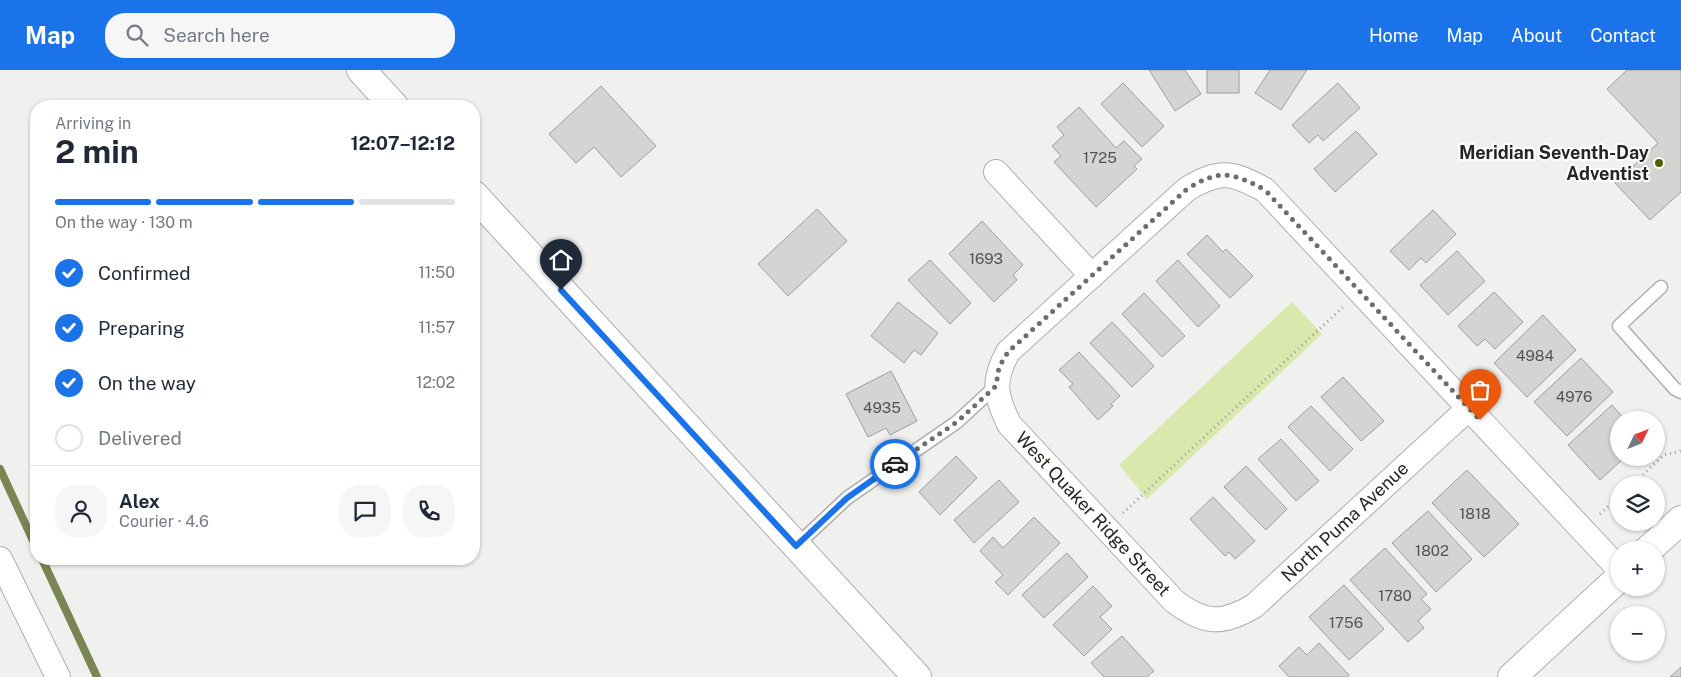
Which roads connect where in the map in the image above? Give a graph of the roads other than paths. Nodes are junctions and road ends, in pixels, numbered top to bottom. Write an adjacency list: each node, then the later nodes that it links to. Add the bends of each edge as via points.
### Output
1 (361, 70): 2 (main road)
2 (388, 100)
3 (996, 172): 5 (street)
4 (480, 201): 12 (main road)
5 (1092, 276): 7 (street, via 1008,352 999,367); 9 (street, via 1187,189 1205,178 1223,173 1244,178 1265,190)
6 (1661, 287): 8 (lane, via 1619,326)
7 (996, 386): 12 (lane, via 957,422 847,498); 16 (street, West Quaker Ridge Street, via 1000,406 1009,424 1174,602 1192,615)
8 (1681, 392)
9 (1469, 408): 14 (street); 16 (street, North Puma Avenue, via 1254,606 1235,618)
10 (1681, 520): 11 (main road)
11 (1658, 541)
12 (796, 546): 18 (main road)
13 (0, 559): 17 (street)
14 (1610, 559)
15 (1610, 586): 19 (main road)
16 (1213, 620)
17 (58, 677)
18 (917, 677)
19 (1512, 677)

